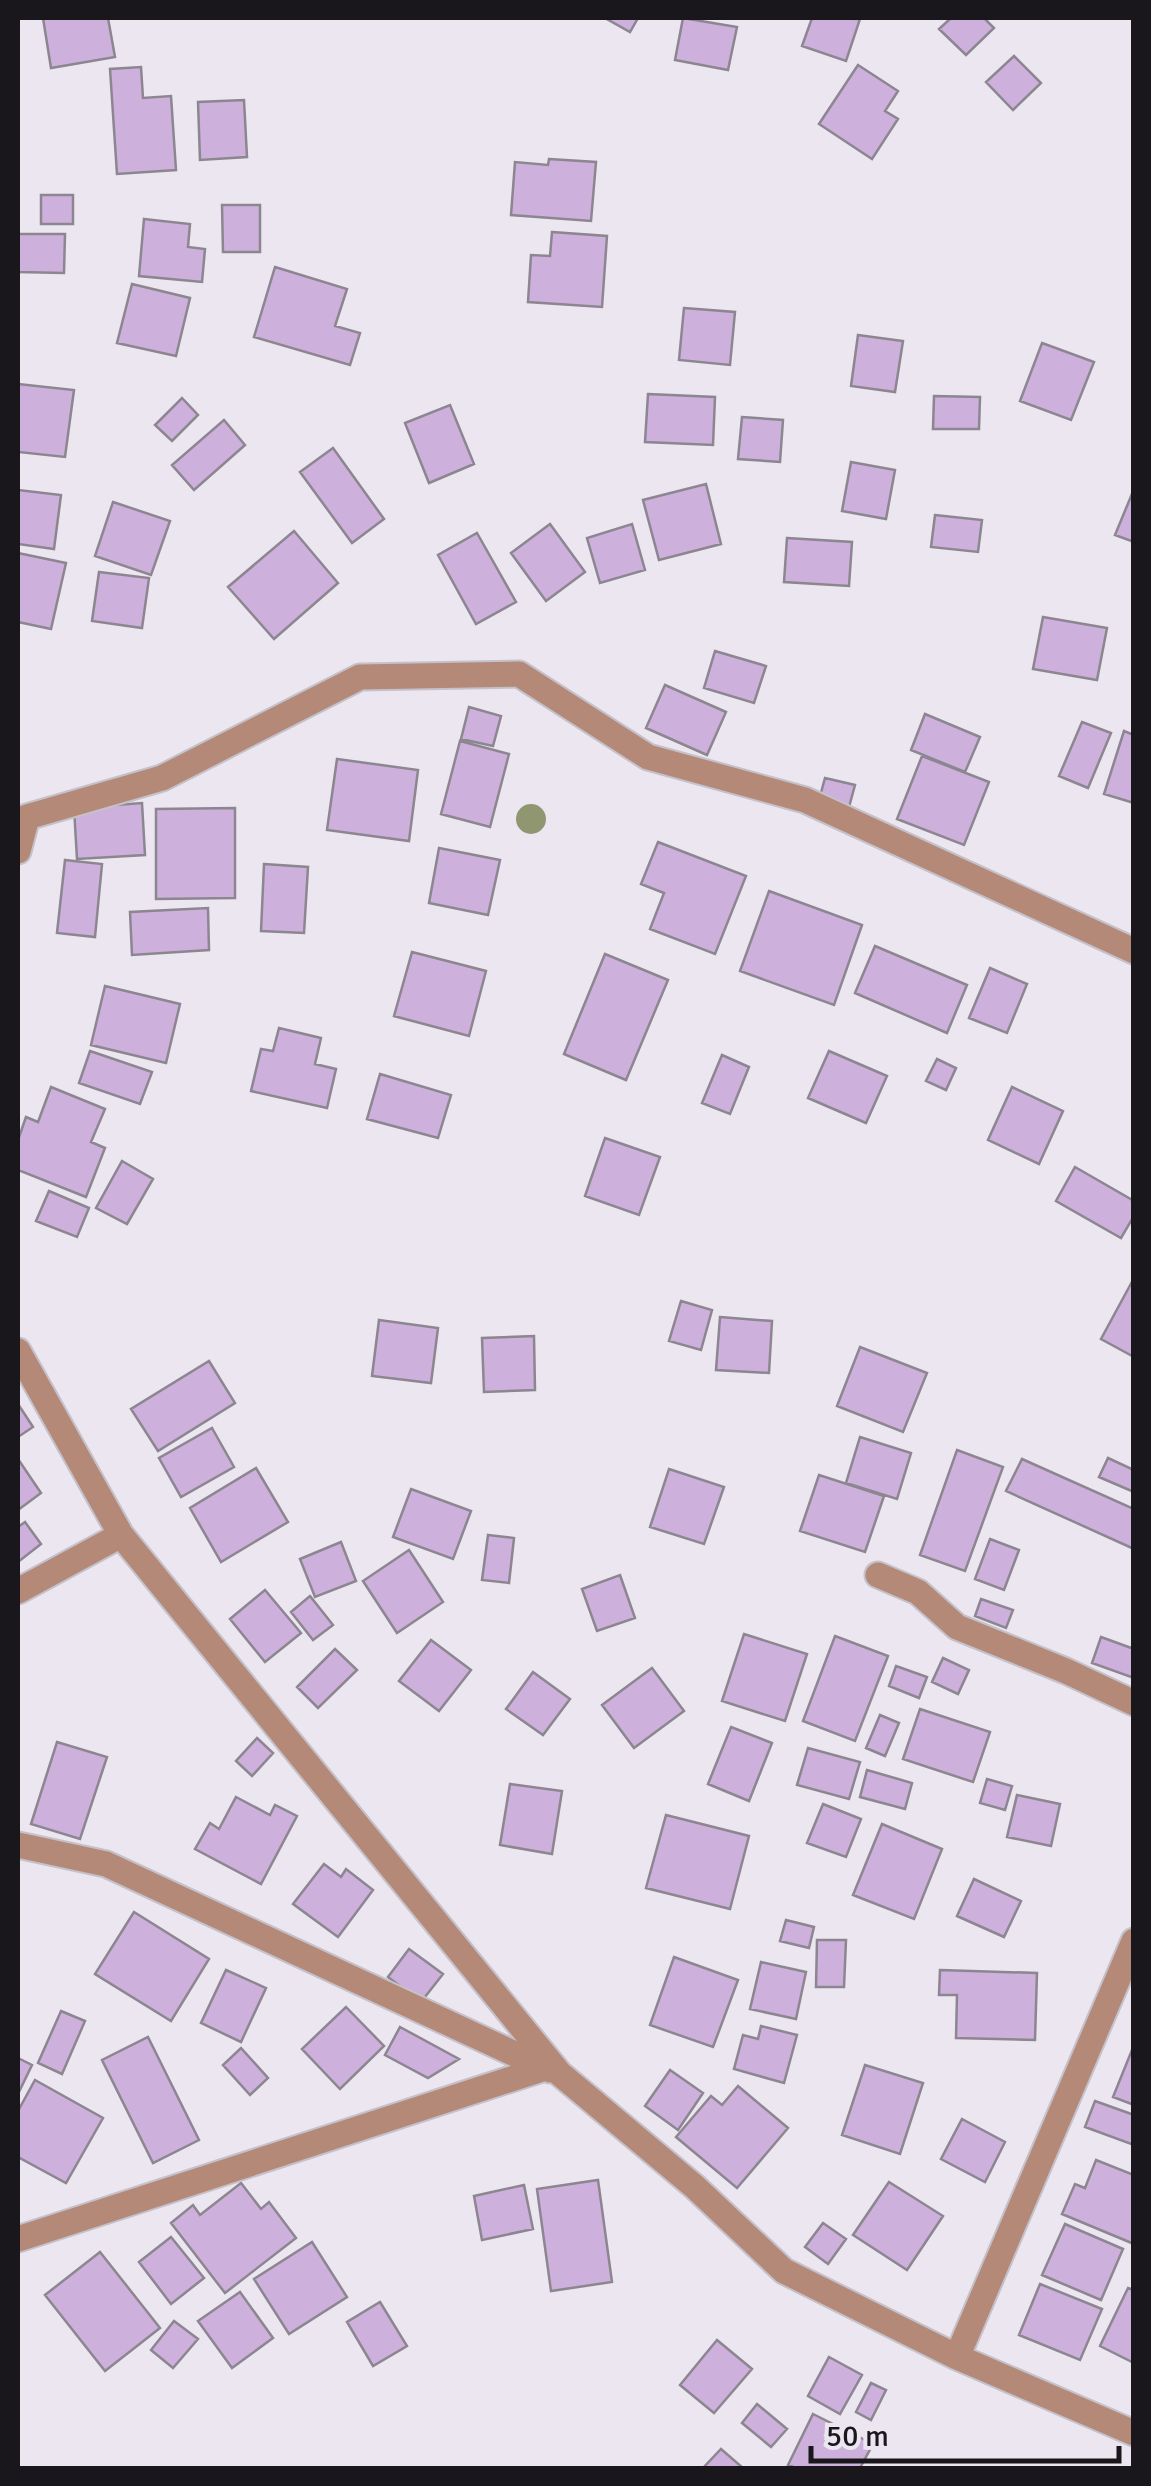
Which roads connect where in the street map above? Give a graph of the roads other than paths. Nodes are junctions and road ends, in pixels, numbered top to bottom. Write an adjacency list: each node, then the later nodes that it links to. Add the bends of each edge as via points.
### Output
1 (22, 822): 2 (street); 3 (street, via 162,778 360,677 519,674 648,757 805,800)
2 (18, 852)
3 (1134, 950)
4 (18, 1351): 5 (street)
5 (121, 1535): 7 (street); 11 (street)
6 (878, 1575): 8 (street, via 918,1592 957,1627)
7 (18, 1592)
8 (1134, 1704)
9 (18, 1845): 11 (street, via 106,1864)
10 (1134, 1941): 13 (street)
11 (552, 2071): 12 (street); 13 (street, via 784,2270)
12 (18, 2238)
13 (957, 2357): 14 (street)
14 (1134, 2433)

